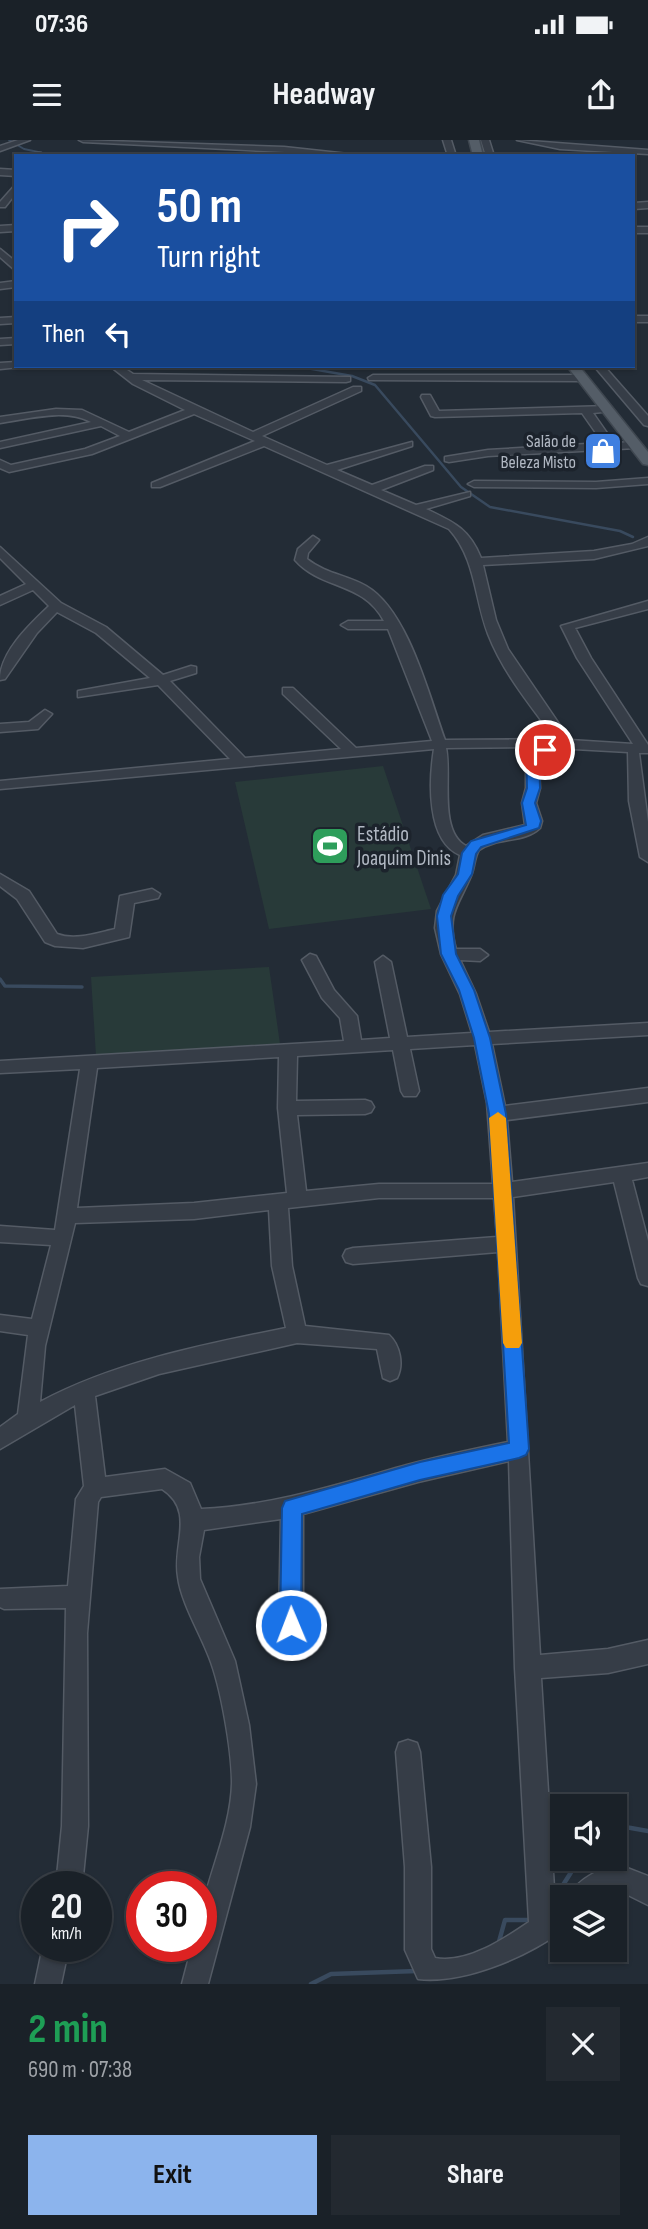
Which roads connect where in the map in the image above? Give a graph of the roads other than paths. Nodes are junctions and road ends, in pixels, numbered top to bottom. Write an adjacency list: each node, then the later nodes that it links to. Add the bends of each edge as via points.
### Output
1 (26, 140): 8 (street)
2 (522, 140): 9 (street)
3 (83, 142): 4 (street)
4 (129, 142): 5 (street)
5 (185, 142): 7 (street)
6 (357, 142): 11 (street)
7 (250, 148): 10 (street)
8 (0, 149)
9 (648, 152)
10 (335, 154)
11 (350, 154)
12 (14, 189): 13 (street)
13 (1, 205)
14 (118, 368): 17 (street)
15 (602, 368): 29 (street)
16 (584, 372): 18 (street); 22 (main road); 32 (main road)
17 (130, 377): 19 (street); 23 (street)
18 (373, 378)
19 (346, 379)
20 (357, 389): 31 (street)
21 (425, 397): 25 (street, via 432,411)
22 (608, 409): 24 (street); 37 (main road)
23 (194, 410): 30 (street); 31 (street)
24 (586, 411): 25 (street); 36 (street)
25 (445, 414): 27 (street)
26 (0, 420): 28 (street, via 74,412)
27 (424, 420)
28 (101, 423): 30 (street); 35 (street)
29 (648, 423)
30 (129, 436): 40 (street, via 56,460 7,469)
31 (253, 436): 33 (street)
32 (648, 436)
33 (266, 442): 42 (street); 45 (street)
34 (408, 444): 42 (street)
35 (0, 445)
36 (610, 445): 37 (street); 38 (street)
37 (636, 445): 39 (main road)
38 (449, 459)
39 (648, 461)
40 (0, 463)
41 (429, 468): 46 (street)
42 (327, 469): 46 (street)
43 (648, 481): 44 (street)
44 (474, 484)
45 (156, 485)
46 (372, 489): 48 (street)
47 (466, 495): 48 (street)
48 (418, 508): 52 (street, via 453,526 467,539)
49 (313, 540): 58 (street, via 301,560 317,573 362,589 376,600)
50 (648, 541): 52 (street, via 634,550)
51 (0, 551): 53 (street)
52 (477, 562): 66 (street, via 495,634)
53 (33, 585): 54 (street); 56 (street)
54 (0, 601)
55 (648, 605): 70 (street, via 568,626)
56 (56, 606): 60 (street, via 32,630); 61 (street, via 101,630)
57 (348, 625): 58 (street)
58 (392, 625): 67 (street)
59 (191, 670): 61 (street)
60 (0, 676)
61 (161, 680): 63 (street); 71 (street)
62 (288, 691): 69 (street)
63 (83, 694)
64 (45, 714): 65 (street, via 33,726)
65 (0, 728)
66 (565, 744): 67 (street); 70 (street)
67 (440, 747): 68 (street); 69 (street); 72 (street); 73 (street, via 439,789 445,828 452,844)
68 (532, 749): 70 (street); 73 (street, via 533,788 528,803 532,828 481,842)
69 (352, 752): 71 (street)
70 (643, 752): 74 (street, via 636,801)
71 (242, 763): 72 (street)
72 (0, 787)
73 (469, 853): 77 (street, via 465,874 450,895 444,916)
74 (648, 857)
75 (0, 879): 76 (street, via 23,895 51,938 70,943 123,933 126,900)
76 (152, 894)
77 (449, 954): 78 (street); 82 (street)
78 (480, 954)
79 (310, 960): 84 (street, via 328,993 348,1016)
80 (383, 962): 83 (street)
81 (648, 1029): 82 (street)
82 (482, 1038): 83 (street); 92 (street)
83 (401, 1041): 84 (street); 88 (street)
84 (354, 1047): 85 (street)
85 (288, 1051): 86 (street); 91 (street)
86 (89, 1064): 87 (street); 97 (street)
87 (0, 1067)
88 (410, 1091)
89 (648, 1095): 92 (street)
90 (365, 1107): 91 (street)
91 (287, 1108): 96 (street)
92 (497, 1114): 95 (street)
93 (648, 1170): 94 (street)
94 (621, 1174): 95 (street); 102 (street)
95 (502, 1191): 96 (street, via 379,1191); 100 (street)
96 (287, 1201): 97 (street, via 194,1211); 105 (street, via 282,1266)
97 (67, 1216): 99 (street)
98 (0, 1234): 99 (street)
99 (63, 1238): 104 (street)
100 (506, 1244): 101 (street); 110 (street)
101 (353, 1256)
102 (648, 1278)
103 (0, 1323): 104 (street)
104 (38, 1328): 108 (street)
105 (297, 1334): 106 (street, via 382,1341 388,1347); 107 (street, via 170,1361)
106 (390, 1372)
107 (84, 1389): 108 (street); 111 (street)
108 (28, 1419): 109 (street)
109 (0, 1439)
110 (519, 1449): 112 (street, via 420,1471); 118 (street)
111 (95, 1488): 113 (street, via 164,1479 182,1490); 114 (street, via 87,1499)
112 (292, 1508): 113 (street, via 248,1517); 116 (street)
113 (194, 1520): 127 (street, via 189,1579 223,1661 244,1784)
114 (77, 1597): 115 (street); 120 (street)
115 (4, 1598)
116 (291, 1625)
117 (648, 1652): 118 (street, via 608,1661)
118 (527, 1668): 123 (street)
119 (408, 1752): 124 (street, via 421,1964 438,1975 481,1963)
120 (70, 1871)
121 (599, 1885): 122 (street, via 622,1877)
122 (648, 1892)
123 (550, 1902)
124 (550, 1923)
125 (53, 1962): 126 (street)
126 (48, 1984)
127 (195, 1984)

